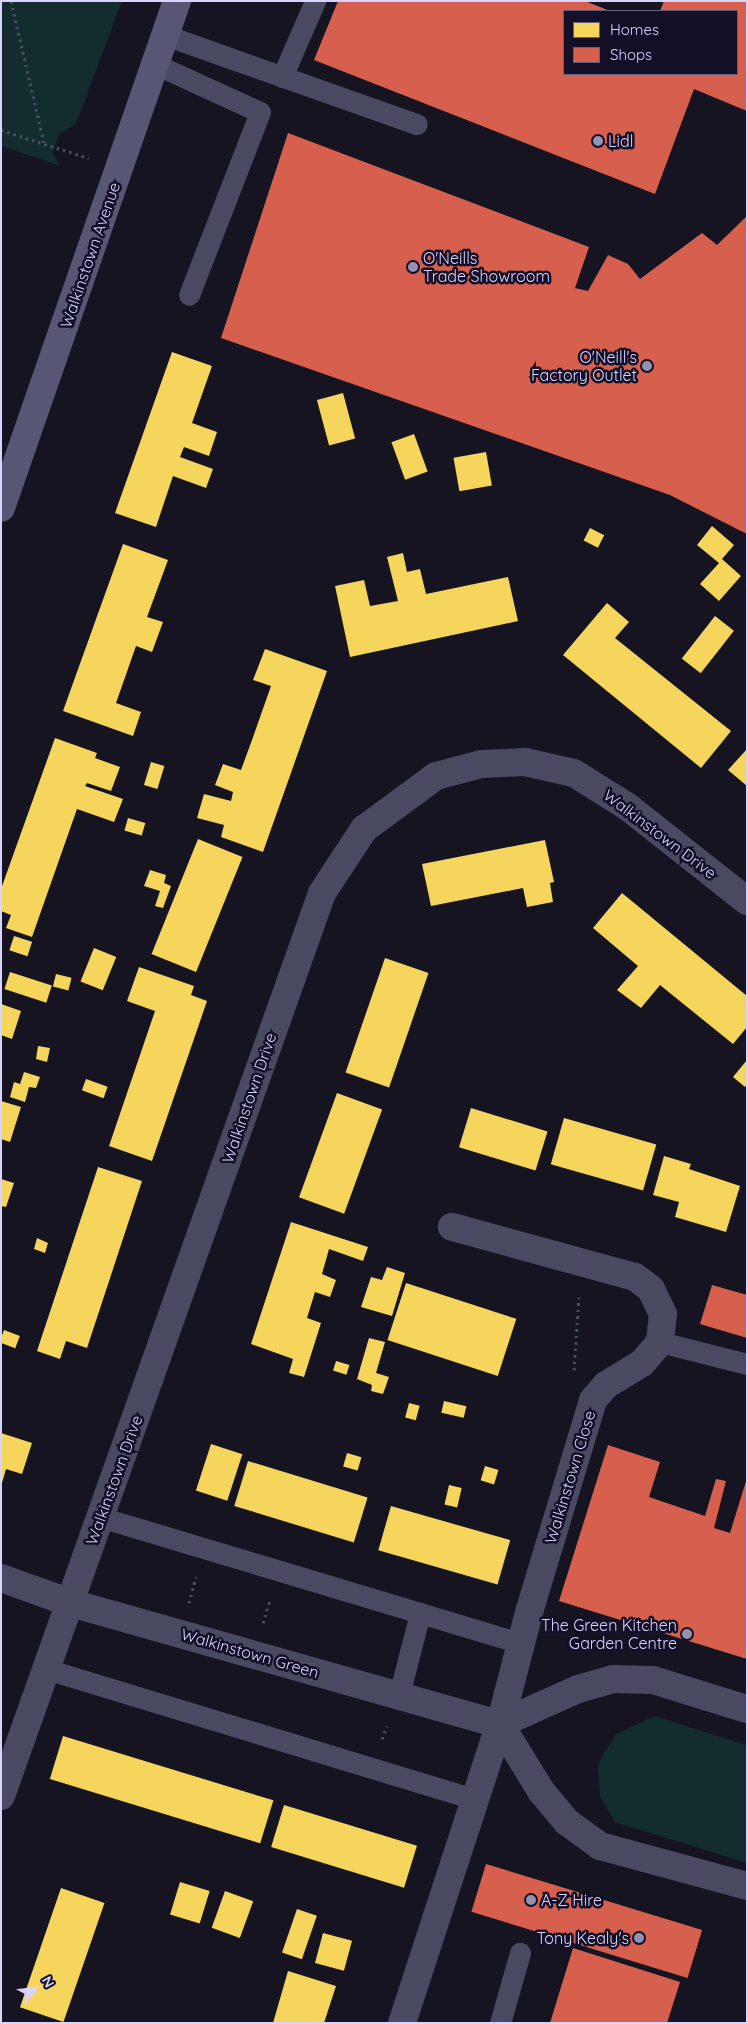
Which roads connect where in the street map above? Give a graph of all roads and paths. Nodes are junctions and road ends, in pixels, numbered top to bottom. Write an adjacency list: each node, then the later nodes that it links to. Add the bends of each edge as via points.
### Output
1 (11, 1): 9 (path)
2 (177, 1): 4 (main road, Walkinstown Avenue)
3 (315, 1): 6 (lane)
4 (165, 35): 5 (main road, Walkinstown Avenue); 6 (lane)
5 (155, 64): 10 (main road, Walkinstown Avenue); 11 (lane, via 260,112)
6 (282, 77): 7 (lane)
7 (417, 124)
8 (1, 130): 9 (path)
9 (44, 143): 10 (path)
10 (120, 170): 12 (main road, Walkinstown Avenue)
11 (189, 295)
12 (1, 508)
13 (747, 901): 19 (street, Walkinstown Drive, via 628,807 574,773 525,762 481,764 436,776 364,829 322,893)
14 (452, 1227): 15 (street)
15 (580, 1263): 16 (street, via 635,1277 651,1289 663,1314); 18 (path, via 573,1378 575,1396)
16 (660, 1342): 17 (lane); 18 (street, Walkinstown Close, via 642,1363 606,1385 593,1400)
17 (747, 1364)
18 (586, 1424): 25 (street, Walkinstown Close)
19 (100, 1517): 20 (lane); 22 (street, Walkinstown Drive)
20 (204, 1548): 23 (lane); 24 (path)
21 (1, 1578): 22 (street, Walkinstown Green)
22 (71, 1603): 24 (street, Walkinstown Green); 26 (street, Walkinstown Drive)
23 (420, 1613): 25 (lane); 27 (lane)
24 (181, 1634): 27 (street, Walkinstown Green)
25 (522, 1644): 29 (street, Walkinstown Close)
26 (46, 1669): 30 (lane); 31 (street, Walkinstown Drive)
27 (399, 1695): 29 (street, Walkinstown Green); 30 (path)
28 (747, 1709): 29 (street, via 652,1680 614,1679 578,1689)
29 (500, 1724): 32 (street, Walkinstown Close); 33 (street, via 541,1791 566,1822 600,1846)
30 (372, 1768): 32 (lane)
31 (1, 1796)
32 (475, 1799): 35 (street, Walkinstown Close)
33 (747, 1886)
34 (520, 1953): 36 (lane)
35 (402, 2023)
36 (500, 2023)

